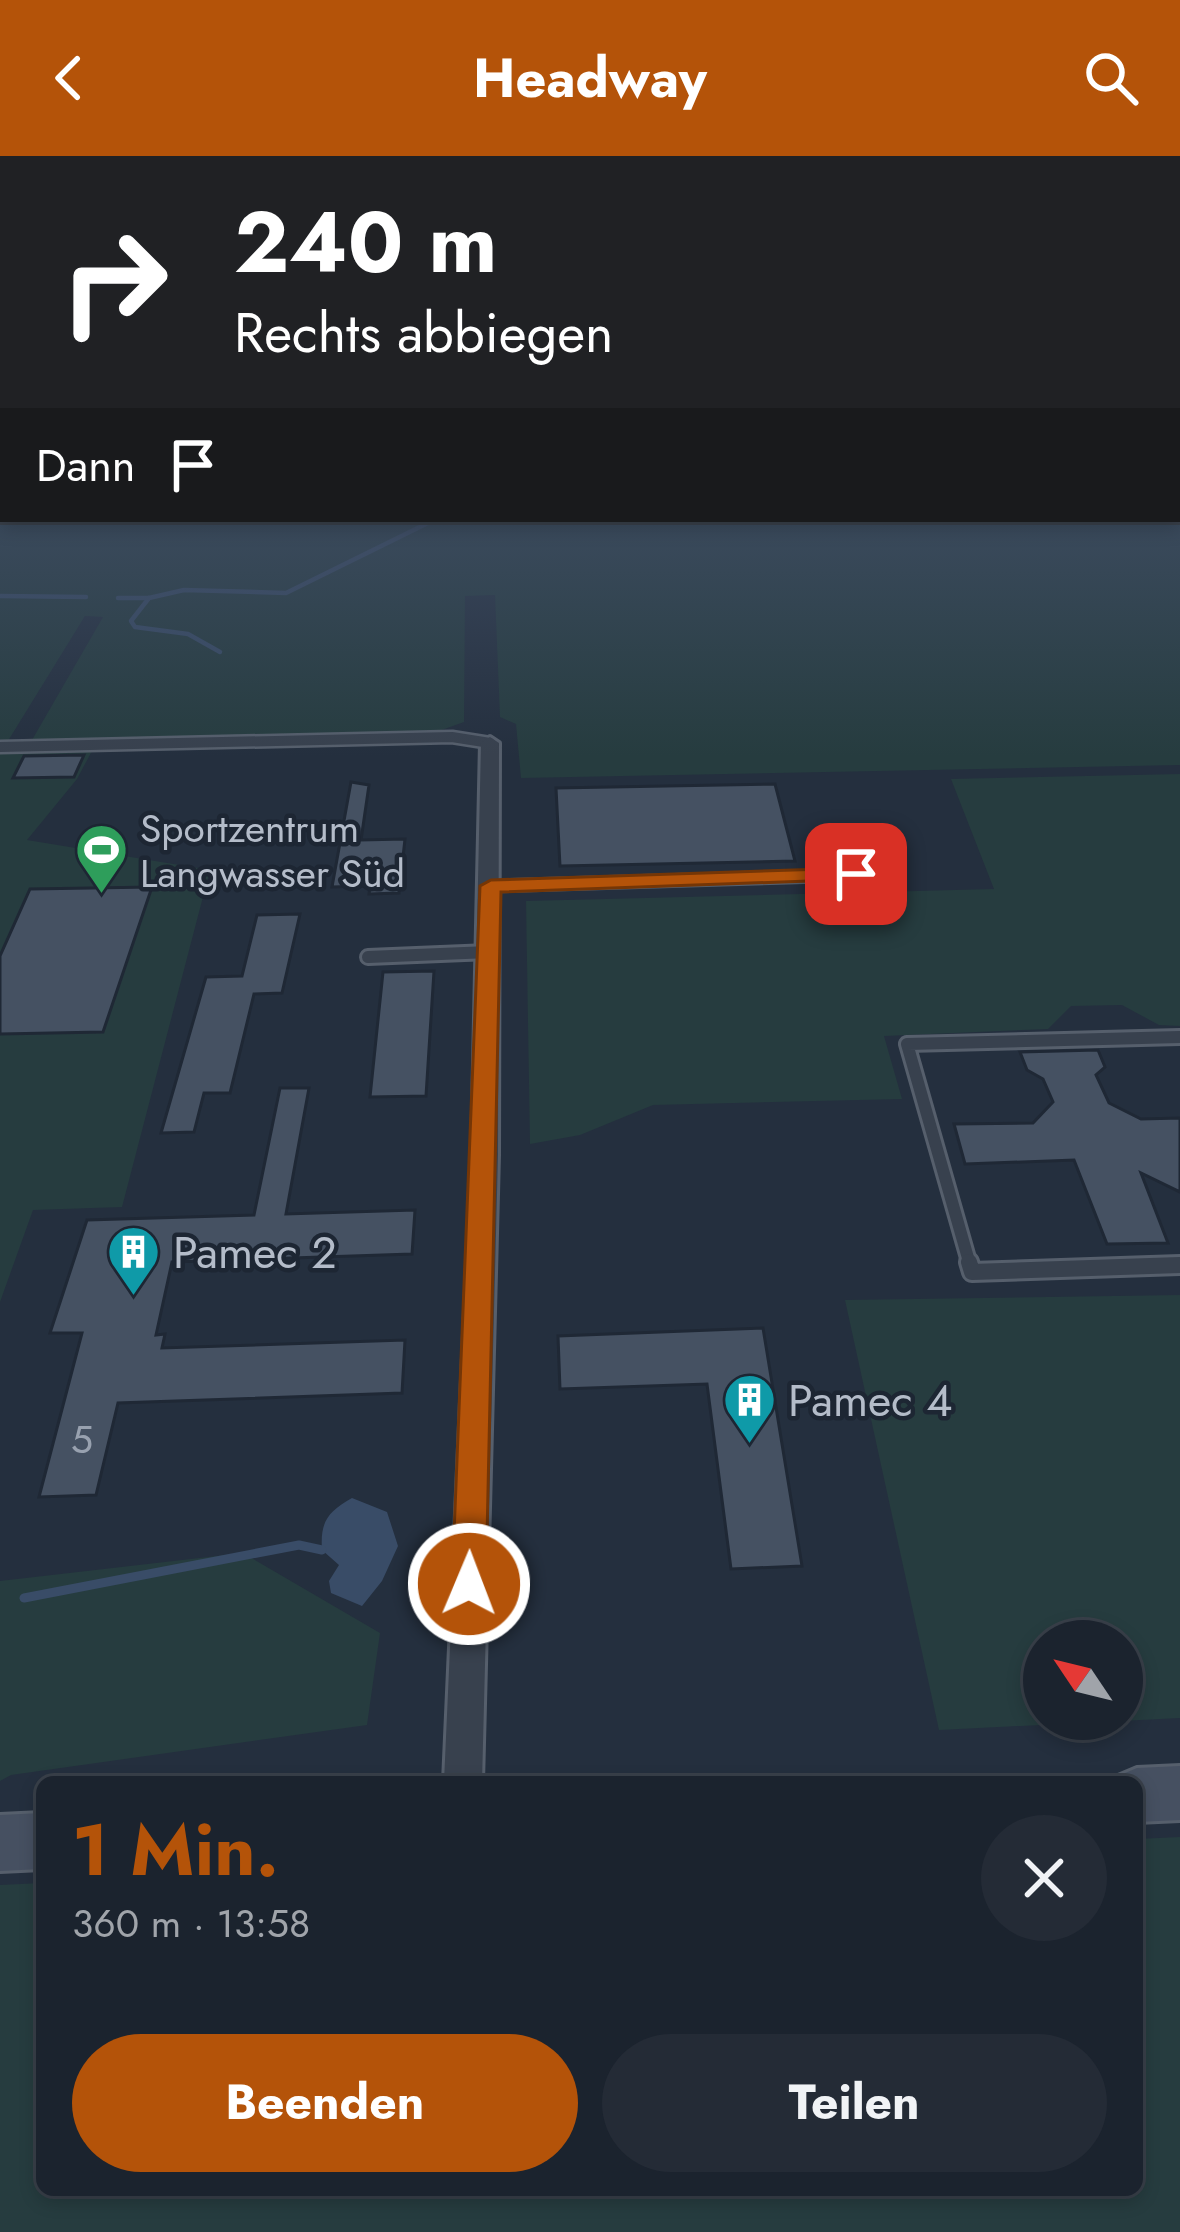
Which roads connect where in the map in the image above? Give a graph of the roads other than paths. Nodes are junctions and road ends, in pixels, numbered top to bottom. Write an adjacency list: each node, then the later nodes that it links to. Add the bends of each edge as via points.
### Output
1 (490, 743): 2 (lane, via 452,737); 4 (street)
2 (0, 747)
3 (856, 874): 4 (lane)
4 (491, 886): 5 (street)
5 (489, 952): 6 (lane); 9 (street)
6 (368, 957)
7 (1180, 1037): 8 (lane, via 907,1045 972,1272)
8 (1180, 1265)
9 (463, 1776)
10 (1180, 1793): 11 (main road)
11 (1143, 1795)
12 (36, 1841): 13 (main road)
13 (0, 1843)

